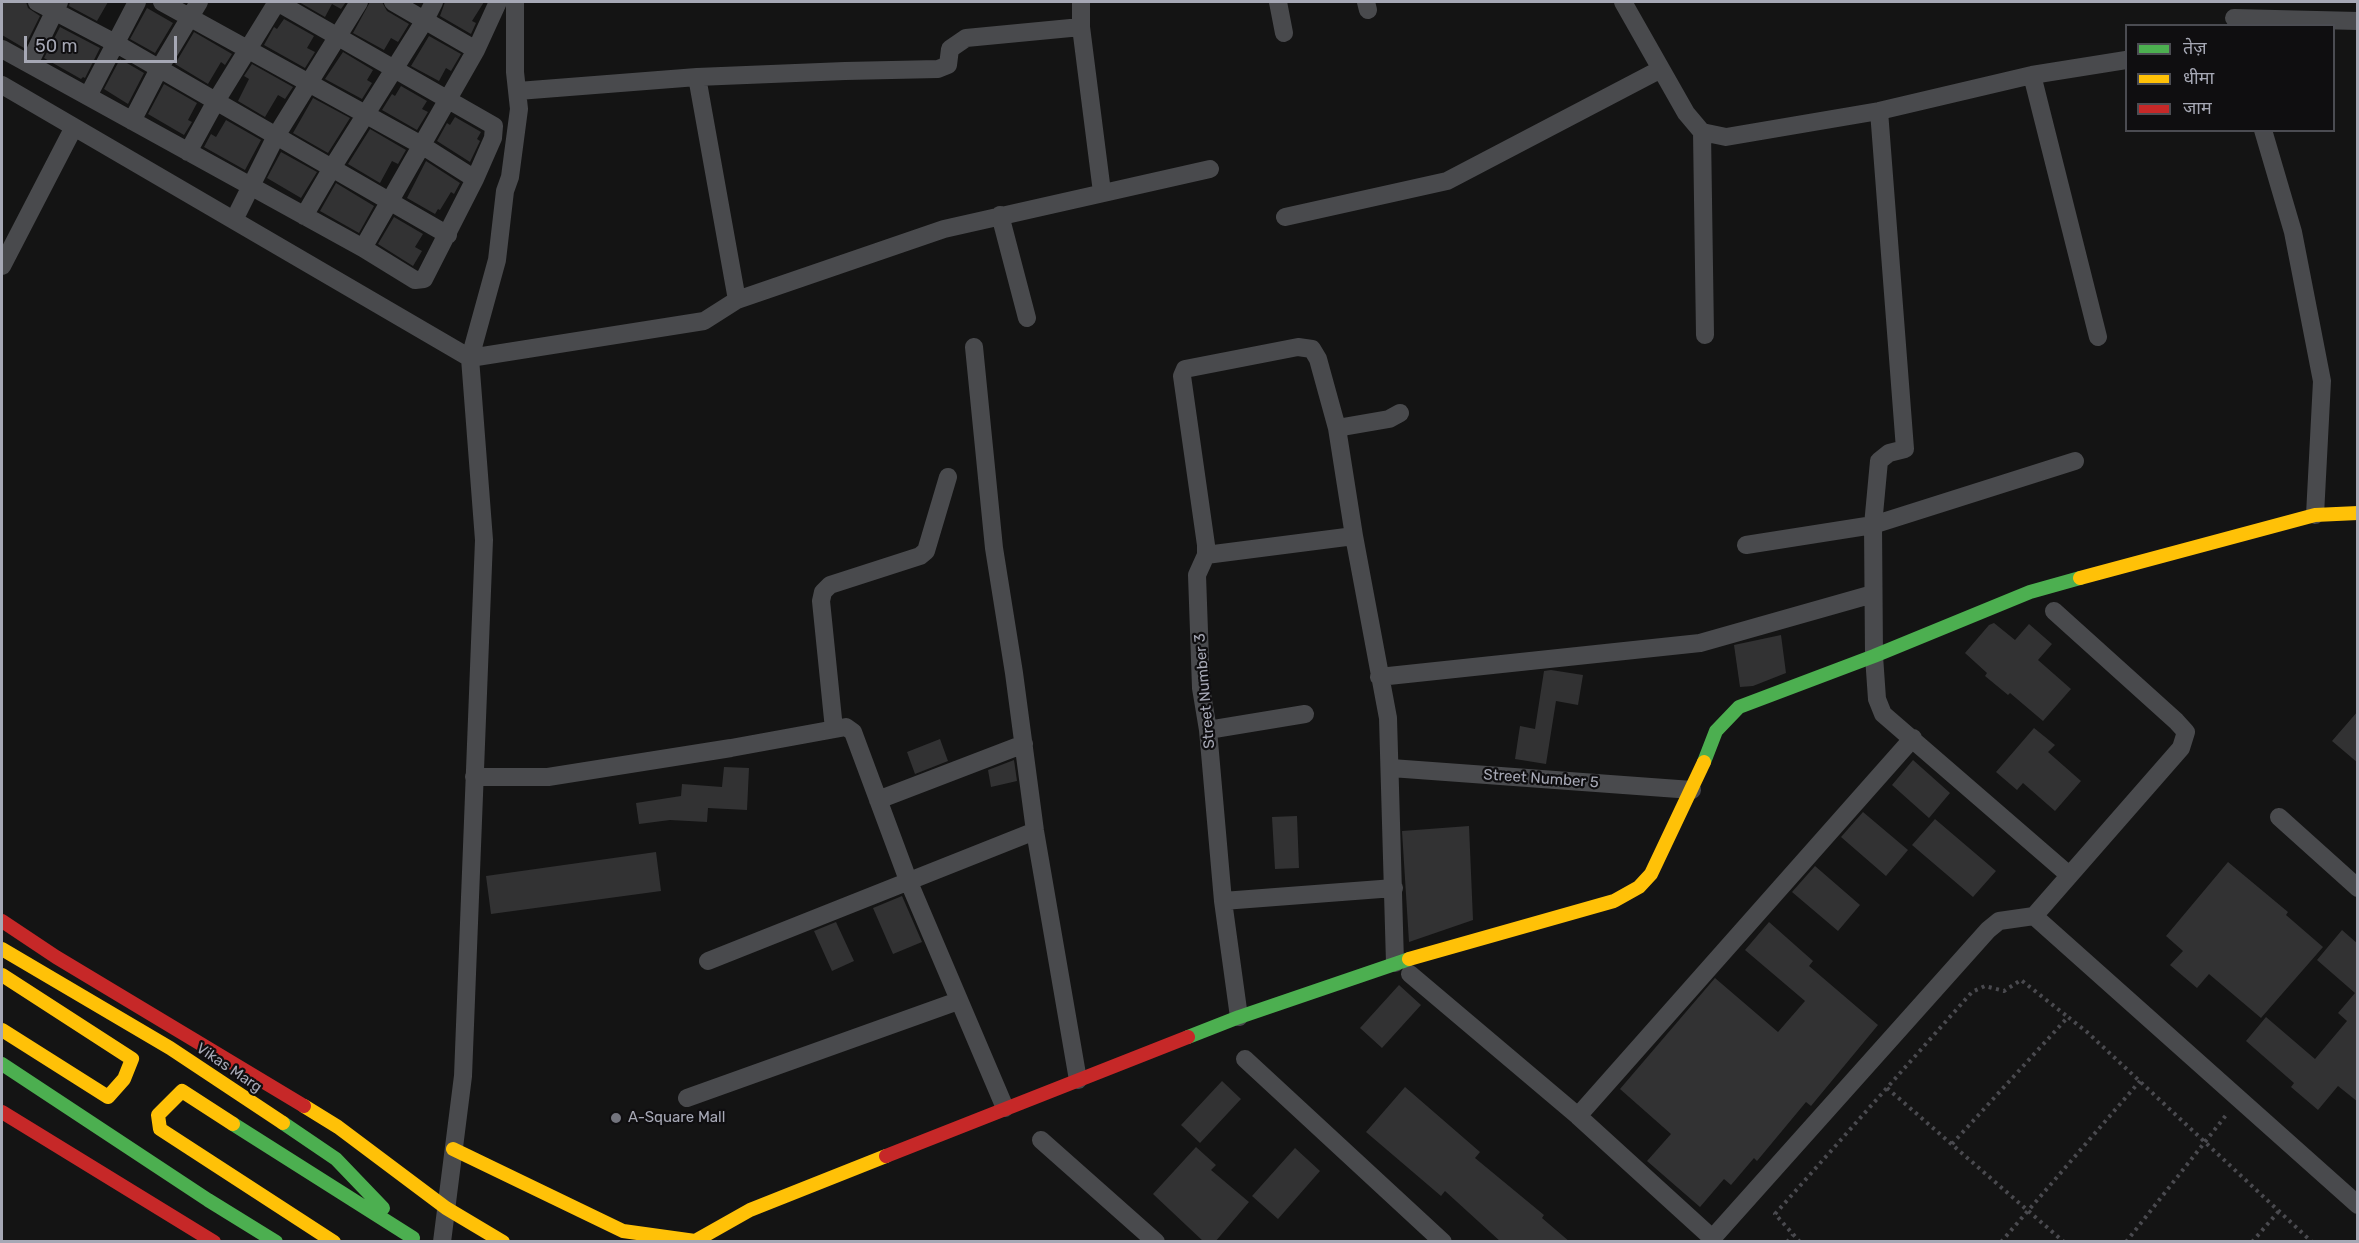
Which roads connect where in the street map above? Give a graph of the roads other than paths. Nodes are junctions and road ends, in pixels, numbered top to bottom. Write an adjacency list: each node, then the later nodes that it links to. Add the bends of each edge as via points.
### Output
1 (37, 2): 13 (street)
2 (137, 2): 21 (street)
3 (162, 2): 14 (street)
4 (277, 2): 20 (street); 23 (street)
5 (359, 2): 20 (street)
6 (393, 2): 16 (street)
7 (434, 2): 16 (street)
8 (498, 2): 24 (street)
9 (515, 2): 34 (street)
10 (1081, 2): 18 (street)
11 (1278, 2): 19 (street)
12 (1623, 2): 29 (street)
13 (57, 6): 21 (street); 26 (street)
14 (195, 9): 23 (street); 27 (street)
15 (2233, 15): 17 (street)
16 (425, 20): 24 (street); 28 (street)
17 (2358, 21)
18 (1081, 27): 31 (street, via 966,38 950,49 948,64 938,69); 51 (street)
19 (1284, 33)
20 (337, 36): 28 (street); 32 (street)
21 (115, 43): 27 (street); 35 (street)
22 (2, 49): 26 (street)
23 (248, 49): 32 (street); 37 (street)
24 (476, 50): 36 (street)
25 (2125, 60): 30 (street)
26 (29, 64): 35 (street)
27 (159, 69): 37 (street); 40 (street)
28 (394, 69): 36 (street); 39 (street)
29 (1661, 69): 42 (street, via 1686,113); 55 (street, via 1447,181)
30 (2032, 75): 38 (street); 63 (street)
31 (697, 77): 34 (street); 60 (street)
32 (309, 83): 39 (street); 44 (street)
33 (2, 85): 41 (street)
34 (518, 91): 65 (street, via 518,118 497,260)
35 (88, 96): 40 (street)
36 (448, 100): 45 (street); 49 (street, via 494,126 493,138)
37 (216, 101): 44 (street); 46 (street)
38 (1879, 111): 42 (street, via 1726,136); 72 (street, via 1905,449 1889,453 1879,461)
39 (366, 114): 45 (street); 47 (street)
40 (132, 121): 46 (street)
41 (74, 127): 56 (street); 59 (street)
42 (1702, 132): 62 (street)
43 (2264, 132): 71 (street, via 2293,232 2322,381)
44 (276, 136): 47 (street); 50 (street)
45 (423, 146): 49 (street); 52 (street)
46 (188, 152): 50 (street)
47 (332, 168): 52 (street); 54 (street)
48 (1210, 169): 51 (street)
49 (475, 179): 57 (street)
50 (251, 186): 54 (street); 56 (street)
51 (1102, 192): 53 (street)
52 (391, 202): 57 (street); 58 (street)
53 (1000, 215): 60 (street, via 944,229); 61 (street)
54 (304, 216): 58 (street)
55 (1285, 217)
56 (234, 220): 65 (street)
57 (448, 235): 58 (street, via 424,279 415,280)
58 (363, 248)
59 (2, 266)
60 (737, 300): 65 (street, via 704,321)
61 (1027, 318)
62 (1705, 335)
63 (2098, 337)
64 (974, 347): 84 (street, via 994,548)
65 (470, 358): 86 (street, via 484,540)
66 (1400, 413): 67 (street, via 1389,419)
67 (1336, 428): 73 (street); 75 (street, Street Number 3, via 1312,349 1298,347 1185,369 1182,376)
68 (2075, 461): 72 (street)
69 (948, 477): 81 (street, via 926,551 830,585 823,591)
70 (2358, 513): 71 (street)
71 (2315, 515): 78 (street, via 2030,592)
72 (1873, 525): 74 (street); 76 (street)
73 (1354, 536): 75 (street); 79 (street)
74 (1746, 545)
75 (1206, 555): 82 (street, Street Number 3, via 1197,575 1202,688)
76 (1873, 594): 78 (street); 79 (street, via 1700,644)
77 (2054, 611): 91 (street, via 2186,732 2181,748)
78 (1874, 656): 83 (street, via 1877,699 1883,714); 87 (street, via 1739,707 1716,731)
79 (1379, 677): 85 (street, via 1388,718)
80 (1305, 714): 82 (street)
81 (834, 729): 86 (street, via 548,777); 88 (street, via 846,727 853,732)
82 (1208, 729): 95 (street, Street Number 3)
83 (1913, 738): 91 (street); 112 (street)
84 (1024, 744): 88 (street); 90 (street)
85 (1391, 768): 87 (street, Street Number 5); 94 (street)
86 (474, 777): 114 (street, via 463,1077)
87 (1692, 790): 100 (street, via 1651,874 1639,887 1614,902)
88 (878, 800): 93 (street)
89 (2279, 817): 92 (street)
90 (1035, 831): 93 (street); 108 (street)
91 (2070, 875): 96 (street)
92 (2354, 877)
93 (908, 880): 99 (street); 103 (street)
94 (1394, 888): 95 (street); 100 (street)
95 (1223, 901): 104 (street, Street Number 3)
96 (2034, 916): 115 (street); 118 (street, via 1999,921 1988,930)
97 (2, 921): 116 (street, via 338,1127)
98 (2, 949): 117 (street, Vikas Marg, via 170,1048 336,1159)
99 (708, 961)
100 (1395, 963): 104 (street)
101 (1410, 974): 112 (street)
102 (2, 975): 105 (street, via 132,1059 124,1079 108,1097)
103 (958, 1001): 109 (street); 110 (street)
104 (1239, 1017): 108 (street)
105 (2, 1030)
106 (1245, 1059): 126 (street)
107 (2, 1064): 121 (street)
108 (1078, 1080): 110 (street)
109 (687, 1098)
110 (1005, 1108): 119 (street, via 750,1210)
111 (2, 1112): 120 (street)
112 (1578, 1116): 118 (street)
113 (1041, 1140): 125 (street)
114 (453, 1149): 116 (street); 119 (street, via 623,1231)
115 (2358, 1205)
116 (446, 1208): 123 (street); 124 (street)
117 (415, 1240): 122 (street, via 182,1091 158,1115 160,1129)
118 (1710, 1240)
119 (694, 1241)
120 (214, 1242)
121 (276, 1242)
122 (334, 1242)
123 (442, 1242)
124 (503, 1242)
125 (1156, 1242)
126 (1443, 1242)

